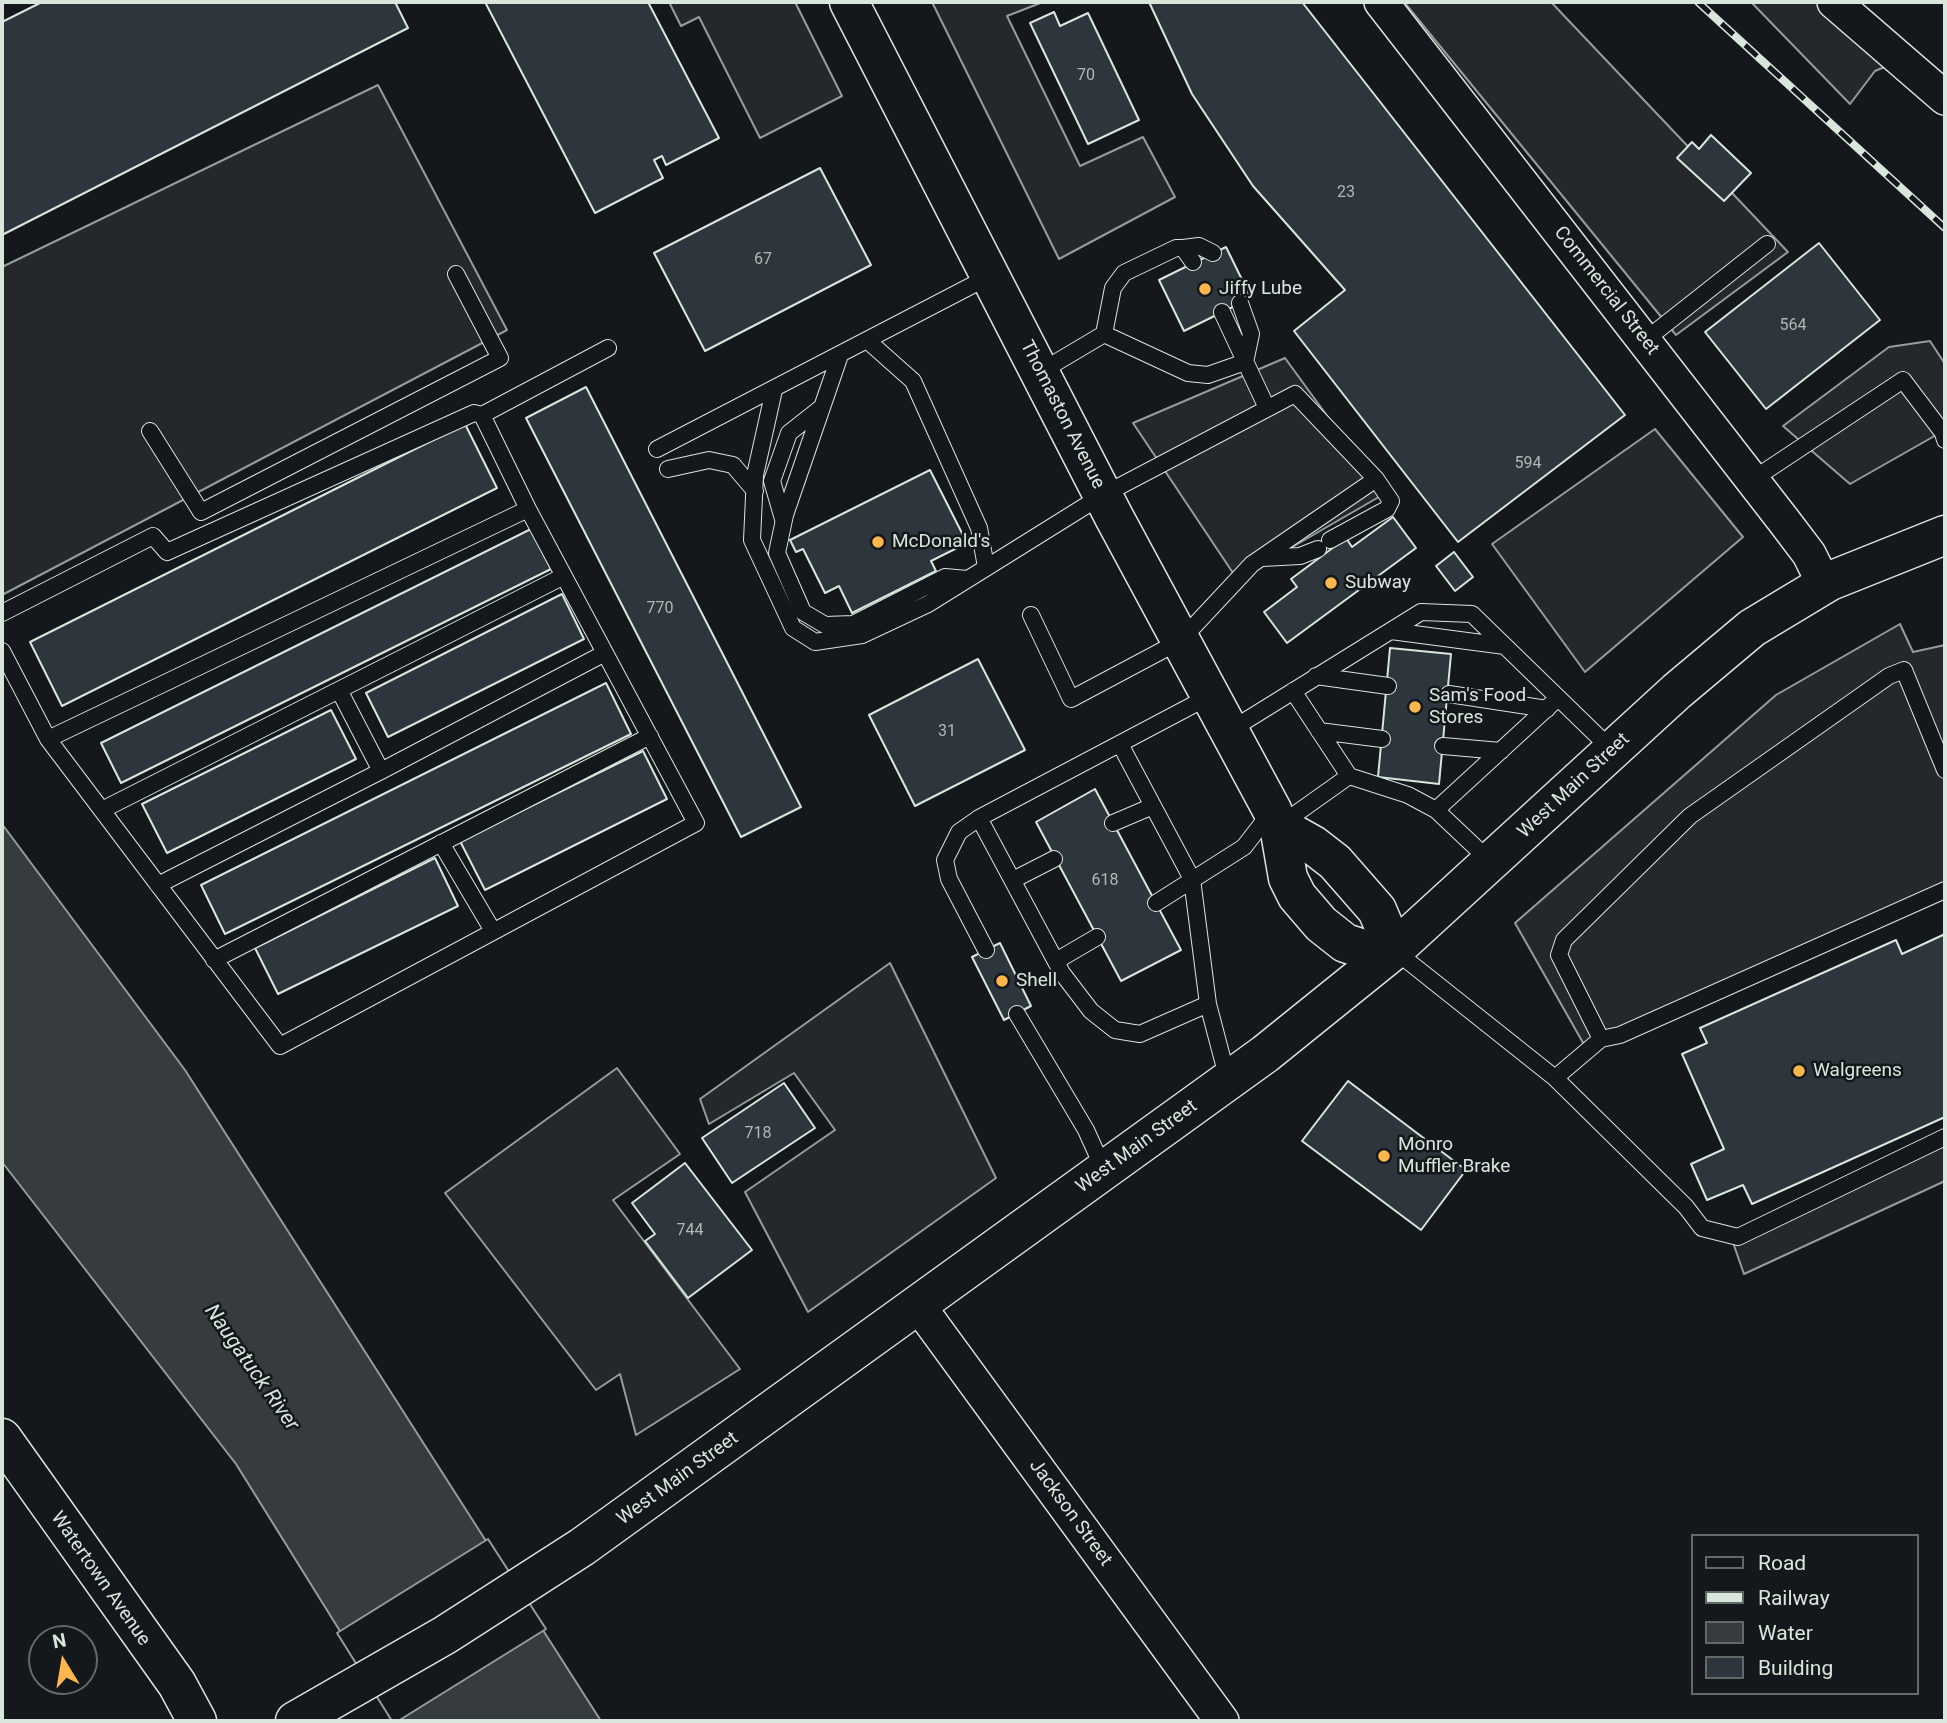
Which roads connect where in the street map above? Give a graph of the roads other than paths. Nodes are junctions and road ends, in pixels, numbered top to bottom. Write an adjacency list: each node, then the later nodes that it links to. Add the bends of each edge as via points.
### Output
1 (849, 2): 10 (main road, Thomaston Avenue)
2 (1381, 2): 15 (street, Commercial Street)
3 (1833, 2): 4 (street)
4 (1945, 98)
5 (1767, 244): 15 (lane)
6 (1183, 248): 7 (lane, via 1199,246); 8 (lane); 13 (lane, via 1124,273 1113,288)
7 (1213, 253)
8 (1193, 262)
9 (456, 274): 24 (lane, via 499,358 201,512)
10 (990, 276): 14 (lane); 19 (main road, Thomaston Avenue)
11 (1240, 303): 18 (lane, via 1251,334)
12 (1222, 312): 18 (lane)
13 (1104, 334): 18 (lane, via 1188,373 1208,374); 19 (lane)
14 (868, 341): 17 (lane); 36 (lane, via 913,382 979,528)
15 (1644, 341): 29 (street, Commercial Street)
16 (608, 348): 23 (lane)
17 (840, 355): 20 (lane); 21 (lane)
18 (1245, 362): 22 (lane)
19 (1039, 372): 31 (main road, Thomaston Avenue)
20 (774, 390): 26 (lane); 30 (lane)
21 (822, 407): 33 (lane); 33 (lane, via 789,433 772,481)
22 (1267, 408): 28 (lane, via 1294,394); 31 (lane)
23 (482, 415): 32 (lane); 40 (lane, via 474,413 167,552 153,536)
24 (150, 431)
25 (1945, 440): 29 (lane, via 1903,380)
26 (657, 449)
27 (668, 469): 30 (lane, via 709,460 733,465)
28 (1376, 479): 35 (lane); 35 (lane, via 1391,501 1387,509 1300,556)
29 (1752, 480): 39 (street, Commercial Street, via 1808,554)
30 (755, 491): 38 (lane, via 752,540 793,628 815,642 862,635 928,604)
31 (1102, 495): 36 (lane); 43 (main road, Thomaston Avenue)
32 (527, 509): 37 (lane); 57 (lane)
33 (783, 519): 38 (lane, via 776,553 803,612 825,625 853,624 945,577)
34 (1945, 535): 39 (main road, West Main Street)
35 (1262, 558): 43 (lane)
36 (986, 567): 38 (lane)
37 (564, 576): 46 (lane); 49 (lane)
38 (967, 579)
39 (1824, 584): 61 (main road, West Main Street, via 1744,635)
40 (2, 613)
41 (1031, 615): 43 (lane, via 1071,699)
42 (1391, 631): 44 (lane); 44 (lane, via 1421,612 1472,614); 47 (lane)
43 (1180, 641): 52 (main road, Thomaston Avenue)
44 (1505, 646): 53 (lane)
45 (2, 651): 57 (lane)
46 (605, 653): 56 (lane); 64 (lane)
47 (1316, 676): 48 (lane); 50 (lane)
48 (1388, 686)
49 (340, 690): 64 (lane); 67 (lane)
50 (1293, 691): 54 (lane); 55 (lane)
51 (1448, 694): 53 (lane)
52 (1210, 696): 54 (main road, Thomaston Avenue); 59 (lane)
53 (1552, 703): 61 (lane); 62 (lane)
54 (1229, 730): 70 (main road, Thomaston Avenue)
55 (1319, 730): 58 (lane); 65 (lane)
56 (650, 736): 72 (lane); 80 (lane, via 696,823)
57 (48, 739): 67 (lane)
58 (1382, 739)
59 (1120, 744): 66 (lane); 69 (lane)
60 (1443, 746): 62 (lane)
61 (1612, 750): 74 (main road, West Main Street)
62 (1501, 751): 68 (lane)
63 (1945, 770): 88 (lane, via 1903,670 1690,816 1564,940 1559,955)
64 (381, 771): 77 (lane)
65 (1349, 776): 68 (lane, via 1408,795); 70 (lane)
66 (1153, 806): 71 (lane); 76 (lane)
67 (102, 810): 77 (lane)
68 (1436, 810): 74 (lane)
69 (979, 818): 75 (lane); 82 (lane, via 959,832 946,860 949,879)
70 (1276, 818): 76 (lane, via 1244,847); 83 (main road, via 1335,862 1377,910); 83 (main road, Thomaston Avenue, via 1288,878 1311,914 1353,947)
71 (1113, 823)
72 (441, 843): 80 (lane); 84 (lane)
73 (1054, 859): 75 (lane)
74 (1491, 862): 83 (main road, West Main Street)
75 (1013, 880): 85 (lane)
76 (1192, 880): 79 (lane); 86 (lane)
77 (158, 885): 84 (lane)
78 (1945, 890): 88 (lane, via 1620,1035)
79 (1156, 903)
80 (493, 931): 84 (lane, via 280,1046)
81 (1097, 937): 85 (lane)
82 (986, 950)
83 (1394, 950): 89 (lane); 90 (main road, West Main Street)
84 (214, 960)
85 (1056, 961): 86 (lane, via 1091,1010 1115,1030 1140,1034)
86 (1208, 1004): 90 (lane)
87 (1017, 1014): 92 (lane, via 1086,1130)
88 (1601, 1039): 89 (lane)
89 (1555, 1078): 91 (lane, via 1702,1228 1738,1237)
90 (1228, 1081): 92 (main road, West Main Street)
91 (1945, 1137)
92 (1104, 1171): 93 (main road, West Main Street)
93 (918, 1305): 95 (main road, West Main Street, via 582,1547 446,1635); 97 (street, Jackson Street)
94 (2, 1438): 96 (main road, Watertown Avenue, via 177,1684)
95 (298, 1720)
96 (197, 1721)
97 (1222, 1721)

